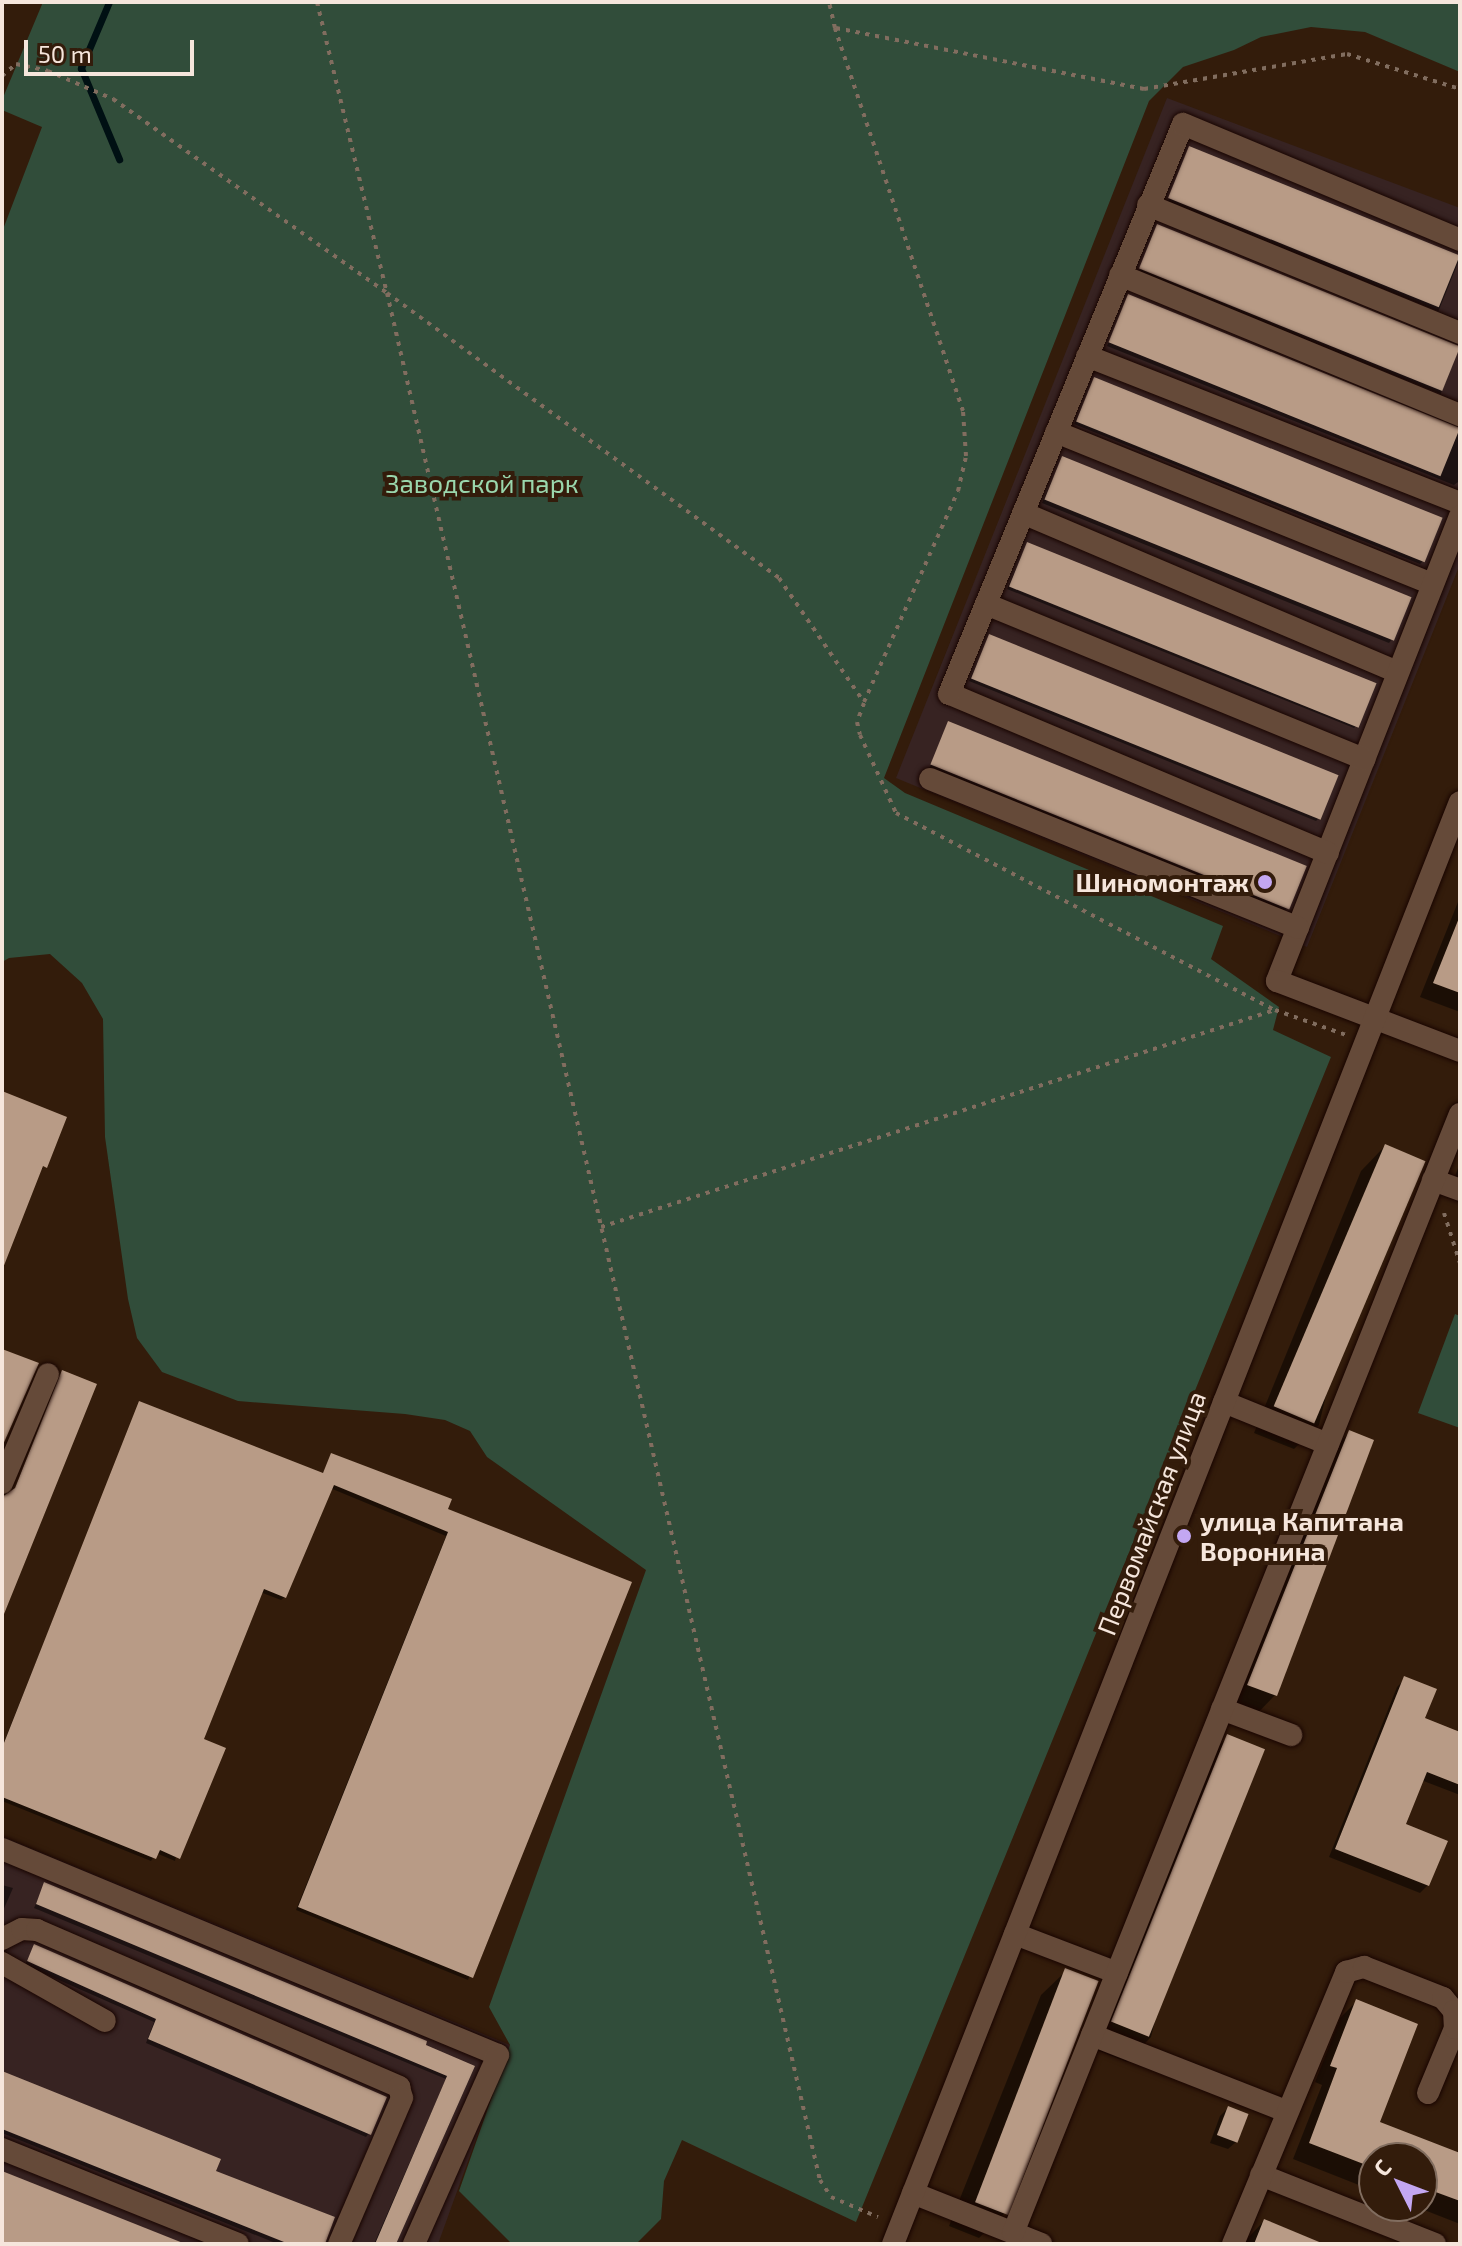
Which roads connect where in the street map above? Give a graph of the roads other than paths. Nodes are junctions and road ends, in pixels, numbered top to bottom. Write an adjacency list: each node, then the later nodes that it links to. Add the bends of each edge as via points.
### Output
1 (1148, 205): 2 (street, via 1183,124); 3 (street); 4 (street)
2 (1460, 240)
3 (1120, 275): 5 (street); 6 (street)
4 (1460, 333)
5 (1087, 356): 7 (street); 8 (street)
6 (1460, 415)
7 (1056, 432): 9 (street); 11 (street)
8 (1460, 503)
9 (1023, 513): 12 (street); 13 (street)
10 (1460, 516): 11 (street)
11 (1433, 584): 13 (street)
12 (986, 604): 14 (street); 17 (street, via 949,694)
13 (1398, 672): 14 (street)
14 (1364, 759): 17 (street)
15 (930, 779): 18 (street)
16 (1460, 802): 19 (street, Первомайская улица)
17 (1328, 853): 18 (street)
18 (1298, 928): 19 (street, via 1277,981)
19 (1376, 1017): 20 (street); 25 (street, Первомайская улица)
20 (1460, 1051)
21 (1460, 1114): 22 (street)
22 (1433, 1180): 23 (street); 26 (street)
23 (1460, 1190)
24 (48, 1374): 27 (street)
25 (1224, 1402): 26 (street); 31 (street, Первомайская улица)
26 (1328, 1444): 28 (street)
27 (2, 1483)
28 (1222, 1709): 29 (street); 34 (street)
29 (1291, 1735)
30 (2, 1849): 46 (street, via 498,2055)
31 (1015, 1934): 34 (street); 42 (street, Первомайская улица)
32 (2, 1939): 45 (street, via 22,1929 37,1930 399,2087 402,2098)
33 (2, 1963): 35 (street)
34 (1117, 1973): 37 (street)
35 (105, 2021)
36 (1458, 2029): 38 (street); 39 (street, via 1454,2011 1443,1998 1364,1967 1346,1972)
37 (1092, 2035): 39 (street); 43 (street)
38 (1428, 2093)
39 (1286, 2111): 41 (street)
40 (2, 2149): 44 (street)
41 (1261, 2175): 49 (street); 50 (street)
42 (913, 2193): 43 (street); 47 (street, Первомайская улица)
43 (1013, 2233): 48 (street)
44 (238, 2244)
45 (339, 2244)
46 (414, 2244)
47 (893, 2244)
48 (1041, 2244)
49 (1233, 2244)
50 (1435, 2244)

